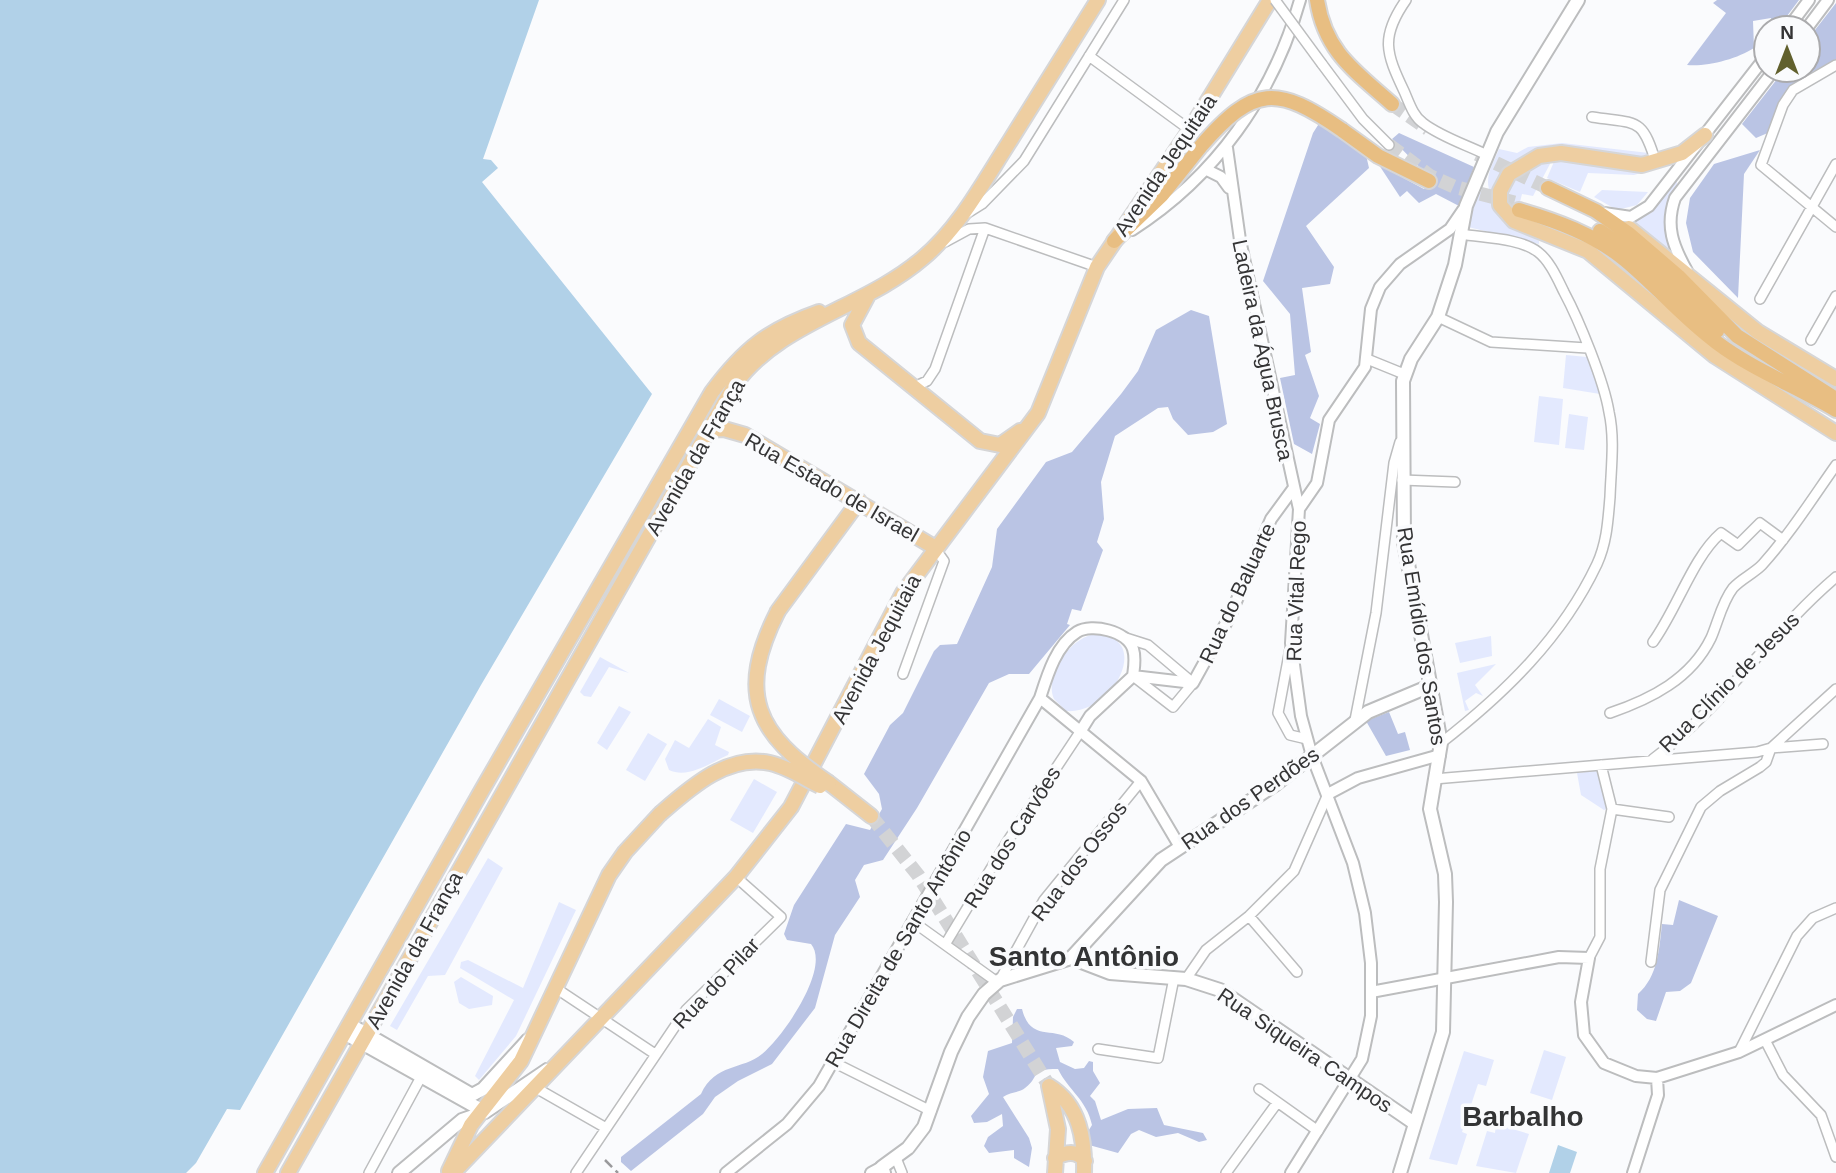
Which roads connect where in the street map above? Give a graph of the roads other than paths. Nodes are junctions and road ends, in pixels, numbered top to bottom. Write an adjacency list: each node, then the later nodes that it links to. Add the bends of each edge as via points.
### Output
1 (1098, 0): 29 (main road)
2 (1124, 0): 8 (street)
3 (1273, 0): 14 (main road, Avenida Jequitaia); 16 (street, bridge, via 1363,119)
4 (1300, 0): 17 (street, via 1279,62)
5 (1317, 0): 12 (highway, via 1335,51)
6 (1406, 0): 18 (street, via 1390,30 1387,47 1415,115)
7 (1578, 0): 18 (main road, via 1520,90)
8 (1089, 56): 14 (street); 29 (street, via 1024,161 982,204)
9 (1836, 65): 27 (street, via 1799,84 1787,97 1761,165)
10 (1752, 74): 15 (street)
11 (1763, 84): 26 (street)
12 (1392, 104)
13 (1592, 117): 19 (street, via 1639,125 1646,132)
14 (1190, 130): 34 (main road, Avenida Jequitaia)
15 (1705, 135): 19 (main road, via 1682,153); 22 (street)
16 (1389, 145)
17 (1227, 148): 21 (street); 25 (street, Ladeira da Água Brusca)
18 (1487, 155): 33 (main road)
19 (1656, 163): 22 (street); 47 (main road, via 1630,165 1561,153 1539,156 1509,174 1500,191 1500,205 1514,221 1600,259)
20 (1836, 164): 27 (street)
21 (1207, 170): 25 (street, via 1221,177); 34 (street, via 1166,208)
22 (1676, 171): 26 (street, via 1681,178); 28 (street, via 1637,215)
23 (1429, 181): 34 (highway, bridge, via 1378,156 1299,102 1265,99 1238,108 1162,195)
24 (1548, 188): 28 (highway)
25 (1231, 190): 63 (street, Ladeira da Água Brusca)
26 (1680, 191): 37 (street, via 1670,215 1671,234)
27 (1811, 207): 30 (street); 40 (street)
28 (1596, 211): 37 (main road, via 1648,240); 43 (highway, via 1660,260)
29 (959, 217): 35 (main road)
30 (1836, 227)
31 (985, 228): 35 (street, via 969,229); 36 (street); 50 (street, via 935,369 927,381)
32 (1596, 229): 41 (highway, via 1520,207 1607,247); 43 (highway, via 1645,255); 51 (highway, via 1638,257 1722,336)
33 (1456, 232): 42 (main road); 45 (street, via 1527,246 1542,255 1573,309); 46 (street, via 1400,264 1385,278 1371,309)
34 (1114, 241): 36 (main road, Avenida Jequitaia)
35 (932, 250): 38 (main road)
36 (1097, 267): 54 (main road, Avenida Jequitaia, via 1053,382)
37 (1688, 274): 49 (main road, via 1758,332)
38 (870, 293): 50 (main road, via 854,316 855,337); 55 (main road, Avenida da França, via 764,352 735,384); 57 (main road, Avenida da França, via 790,322 750,347 712,392)
39 (1836, 296): 44 (street)
40 (1760, 299)
41 (1678, 312): 47 (main road); 51 (highway, via 1747,364)
42 (1438, 317): 45 (street, via 1491,342); 48 (main road)
43 (1737, 336): 52 (highway)
44 (1811, 340)
45 (1587, 348): 85 (street, via 1611,419 1612,464 1603,547 1587,583 1545,647)
46 (1367, 359): 48 (street); 62 (street, via 1329,420)
47 (1736, 372): 56 (main road)
48 (1404, 374): 58 (main road, Rua Emídio dos Santos)
49 (1836, 379)
50 (914, 387): 54 (main road, via 987,444 1006,443)
51 (1806, 393): 53 (highway)
52 (1836, 399)
53 (1836, 410)
54 (1031, 423): 68 (main road, Avenida Jequitaia)
55 (710, 429): 57 (main road, Rua Estado de Israel); 64 (main road, Rua Estado de Israel, via 746,435); 98 (main road, Avenida da França)
56 (1836, 433)
57 (688, 437): 92 (main road, Avenida da França)
58 (1401, 438): 60 (main road, Rua Emídio dos Santos); 80 (street)
59 (1836, 465): 67 (street)
60 (1402, 480): 61 (street); 76 (main road, Rua Emídio dos Santos, via 1405,559)
61 (1455, 482)
62 (1317, 483): 63 (street); 66 (street)
63 (1293, 489): 65 (street, Rua do Baluarte); 66 (street, Ladeira da Água Brusca)
64 (859, 501): 68 (main road, Rua Estado de Israel); 91 (main road, bridge, via 778,611 759,665 761,712 775,740)
65 (1275, 512): 66 (street); 75 (street, Rua do Baluarte)
66 (1299, 512): 72 (street, Rua Vital Rego)
67 (1783, 540): 71 (street, via 1760,523 1738,545 1721,533 1704,550 1675,610); 79 (street, via 1731,591 1707,646 1686,670 1652,697)
68 (934, 547): 73 (street, via 944,561 943,570); 99 (main road, Avenida Jequitaia, via 903,593 791,807)
69 (1836, 577): 87 (street, Rua Clínio de Jesus, via 1683,735)
70 (1126, 638): 74 (street, via 1133,651); 75 (street, via 1148,645); 78 (street, Rua Direita de Santo Antônio, via 1098,628 1075,633 1052,664)
71 (1653, 642)
72 (1291, 643): 82 (street, Rua Vital Rego); 82 (street, via 1278,713 1290,736)
73 (904, 674)
74 (1133, 676): 75 (street, Rua do Baluarte); 75 (street, via 1173,707); 81 (street, via 1090,716)
75 (1193, 683)
76 (1430, 686): 80 (main road, Rua dos Perdões); 85 (main road, Rua Emídio dos Santos)
77 (1836, 689): 84 (street)
78 (1040, 698): 81 (street); 102 (street, Rua Direita de Santo Antônio)
79 (1610, 713)
80 (1355, 720): 86 (main road, Rua dos Perdões)
81 (1080, 732): 90 (street); 104 (street, Rua dos Carvões)
82 (1307, 739): 86 (street, Rua Vital Rego)
83 (1823, 744): 84 (street, Rua Clínio de Jesus)
84 (1771, 748): 87 (street, Rua Clínio de Jesus); 107 (street, via 1766,762 1701,807 1660,890)
85 (1441, 749): 89 (main road, Rua Emídio dos Santos); 93 (street, via 1358,778)
86 (1312, 756): 93 (street, Rua Vital Rego); 97 (main road, Rua dos Perdões)
87 (1652, 760): 88 (street)
88 (1601, 765): 89 (street); 94 (street)
89 (1434, 779): 110 (main road, Rua Emídio dos Santos, via 1430,809 1446,885)
90 (1141, 781): 97 (street); 112 (street, Rua dos Ossos, via 1044,900)
91 (827, 786): 95 (main road); 113 (main road, bridge, via 779,766 746,763 707,777 660,814 625,852 609,875)
92 (482, 790): 98 (main road); 117 (main road, Avenida da França)
93 (1328, 794): 101 (street, via 1301,862); 114 (street, Rua Vital Rego, via 1362,895 1370,940)
94 (1612, 809): 96 (street); 106 (street, via 1600,869 1600,937)
95 (871, 816)
96 (1669, 817)
97 (1180, 847): 103 (main road, Rua dos Perdões, via 1161,860)
98 (457, 874): 118 (main road, Avenida da França)
99 (736, 877): 116 (main road, Avenida Jequitaia); 123 (street, Rua do Pilar, via 781,917 686,1010)
100 (1836, 908): 122 (street, via 1813,918 1797,936)
101 (1249, 916): 109 (street); 111 (street, via 1206,950)
102 (912, 920): 104 (street); 124 (street, Rua Direita de Santo Antônio)
103 (1090, 937): 105 (main road, Rua dos Perdões); 108 (main road)
104 (946, 943): 112 (street)
105 (1071, 958): 108 (main road, Rua Siqueira Campos); 112 (main road)
106 (1589, 958): 110 (street, via 1559,957); 127 (street, via 1581,1012 1588,1043 1610,1067)
107 (1651, 962)
108 (1090, 963): 111 (main road, Rua Siqueira Campos, via 1110,973)
109 (1297, 972)
110 (1443, 978): 114 (street); 134 (main road, Rua Emídio dos Santos, via 1443,1032)
111 (1180, 979): 121 (street, via 1158,1058); 128 (main road, Rua Siqueira Campos, via 1220,990)
112 (998, 981): 132 (main road, via 978,1001 956,1039)
113 (557, 989): 116 (street); 119 (main road)
114 (1371, 992): 128 (street, Rua Vital Rego, via 1366,1048)
115 (1836, 1005): 120 (street)
116 (601, 1017): 123 (street); 125 (main road, Avenida Jequitaia)
117 (346, 1028): 118 (main road); 142 (main road, Avenida da França)
118 (364, 1039): 119 (main road, via 472,1095); 126 (main road); 143 (main road, Avenida da França)
119 (528, 1040): 133 (main road, via 521,1061)
120 (1765, 1040): 122 (street); 137 (street, via 1783,1075 1821,1115)
121 (1098, 1049)
122 (1739, 1052): 127 (street)
123 (655, 1054): 135 (street, Rua do Pilar)
124 (833, 1062): 132 (street); 149 (street, Rua Direita de Santo Antônio, via 787,1124)
125 (550, 1068): 129 (main road, Avenida Jequitaia); 133 (main road)
126 (421, 1077): 133 (main road); 144 (street)
127 (1657, 1078): 154 (street, via 1658,1095)
128 (1350, 1080): 134 (main road, Rua Siqueira Campos); 136 (street, Rua Vital Rego)
129 (536, 1088): 135 (street); 147 (main road, Avenida Jequitaia)
130 (1259, 1089): 131 (street)
131 (1277, 1102): 136 (street); 151 (street)
132 (931, 1111): 138 (main road, via 918,1136)
133 (485, 1112): 145 (main road, via 461,1120); 146 (main road, via 471,1125)
134 (1414, 1123): 153 (main road, Rua Emídio dos Santos)
135 (606, 1128): 148 (street, Rua do Pilar)
136 (1318, 1131): 152 (street, Rua Vital Rego)
137 (1836, 1157)
138 (896, 1158): 141 (main road); 150 (street)
139 (1084, 1167): 140 (main road, via 1080,1155 1071,1153); 140 (main road, via 1085,1143 1078,1122 1049,1086 1058,1129)
140 (1055, 1169)
141 (879, 1171)
142 (265, 1173)
143 (288, 1173)
144 (369, 1173)
145 (399, 1173)
146 (447, 1173)
147 (453, 1173)
148 (576, 1173)
149 (726, 1173)
150 (902, 1173)
151 (1226, 1173)
152 (1291, 1173)
153 (1400, 1173)
154 (1633, 1173)

